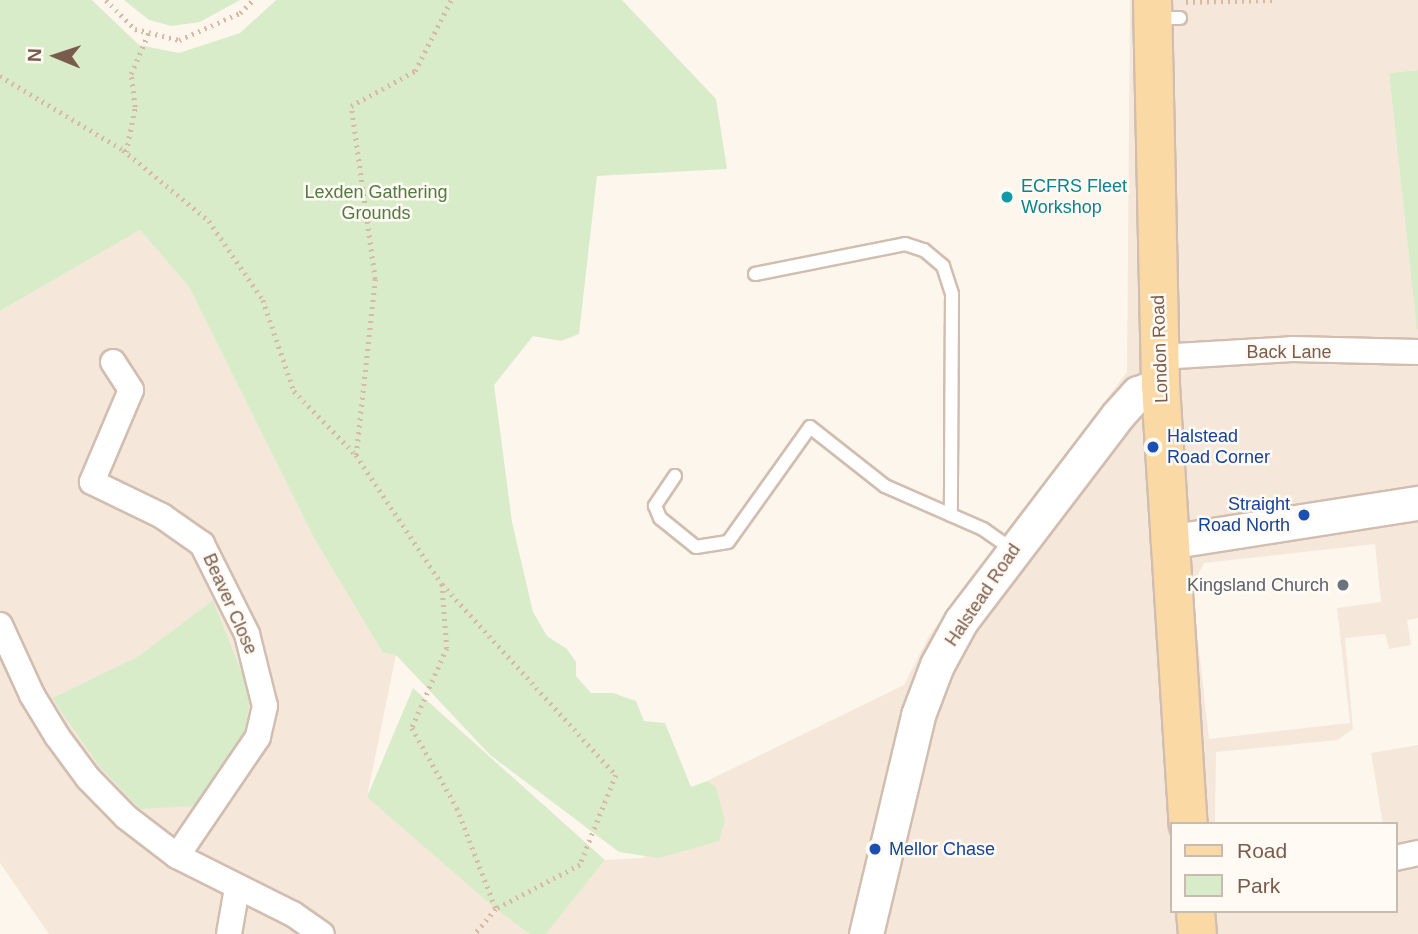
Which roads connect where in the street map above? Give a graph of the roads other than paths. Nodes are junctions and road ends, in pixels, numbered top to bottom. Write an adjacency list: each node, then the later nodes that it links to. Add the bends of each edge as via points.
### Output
1 (1159, 10): 5 (main road, London Road)
2 (755, 274): 8 (lane, via 905,244 923,250 943,266 952,294)
3 (1418, 352): 5 (street, Back Lane, via 1292,349)
4 (113, 362): 14 (street, Beaver Close, via 131,390 92,482 162,516 202,544 247,634 265,706 258,737)
5 (1160, 371): 9 (main road, London Road); 10 (street, Halstead Road, via 1117,416)
6 (675, 476): 8 (lane, via 655,506 660,518 696,547 728,542 810,427 885,486)
7 (1418, 503): 9 (street)
8 (951, 515): 10 (lane, via 983,528)
9 (1168, 542): 12 (main road, London Road)
10 (1013, 550): 20 (street, Halstead Road, via 961,621 937,665 918,715)
11 (0, 625): 14 (street, via 32,695 88,778 126,817)
12 (1188, 822)
13 (1418, 853): 15 (street)
14 (177, 856): 16 (street)
15 (1397, 858)
16 (237, 888): 18 (street); 19 (street, via 293,914)
17 (1195, 913): 21 (main road)
18 (229, 934)
19 (322, 934)
20 (866, 934)
21 (1197, 934)

